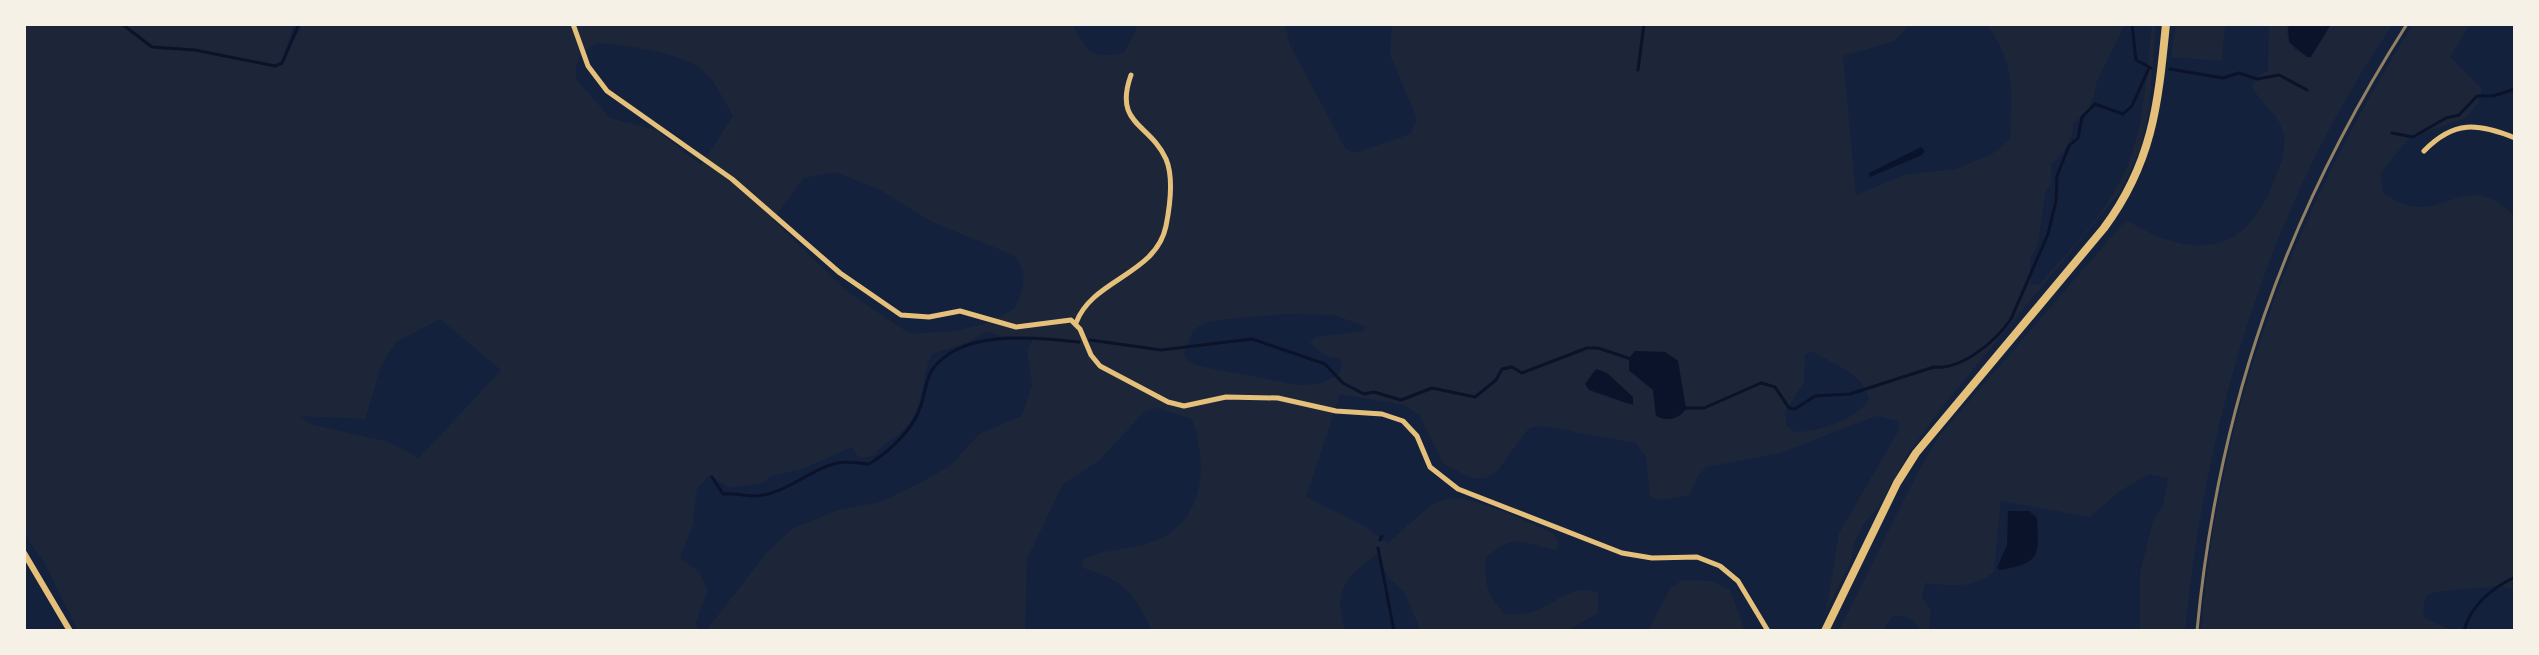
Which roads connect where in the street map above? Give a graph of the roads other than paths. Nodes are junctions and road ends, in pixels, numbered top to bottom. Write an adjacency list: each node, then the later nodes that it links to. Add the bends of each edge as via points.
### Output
1 (573, 24): 6 (street, via 588,66 607,91 732,179 840,273 901,315 960,311 1016,327)
2 (2166, 24): 12 (main road, via 2152,134 2129,192 1916,453)
3 (1131, 75): 6 (street, via 1125,97 1131,118 1165,156 1169,169 1166,226 1151,255 1090,297)
4 (2515, 138): 5 (street, via 2486,126 2458,128)
5 (2424, 151)
6 (1076, 323): 11 (street, via 1100,366 1168,402 1184,406 1226,397 1278,398 1403,421 1417,436 1430,467 1449,485 1622,553 1697,557 1720,566 1738,581)
7 (24, 553): 8 (street)
8 (35, 568): 9 (street); 10 (street)
9 (24, 572)
10 (70, 631)
11 (1768, 631)
12 (1825, 631)

